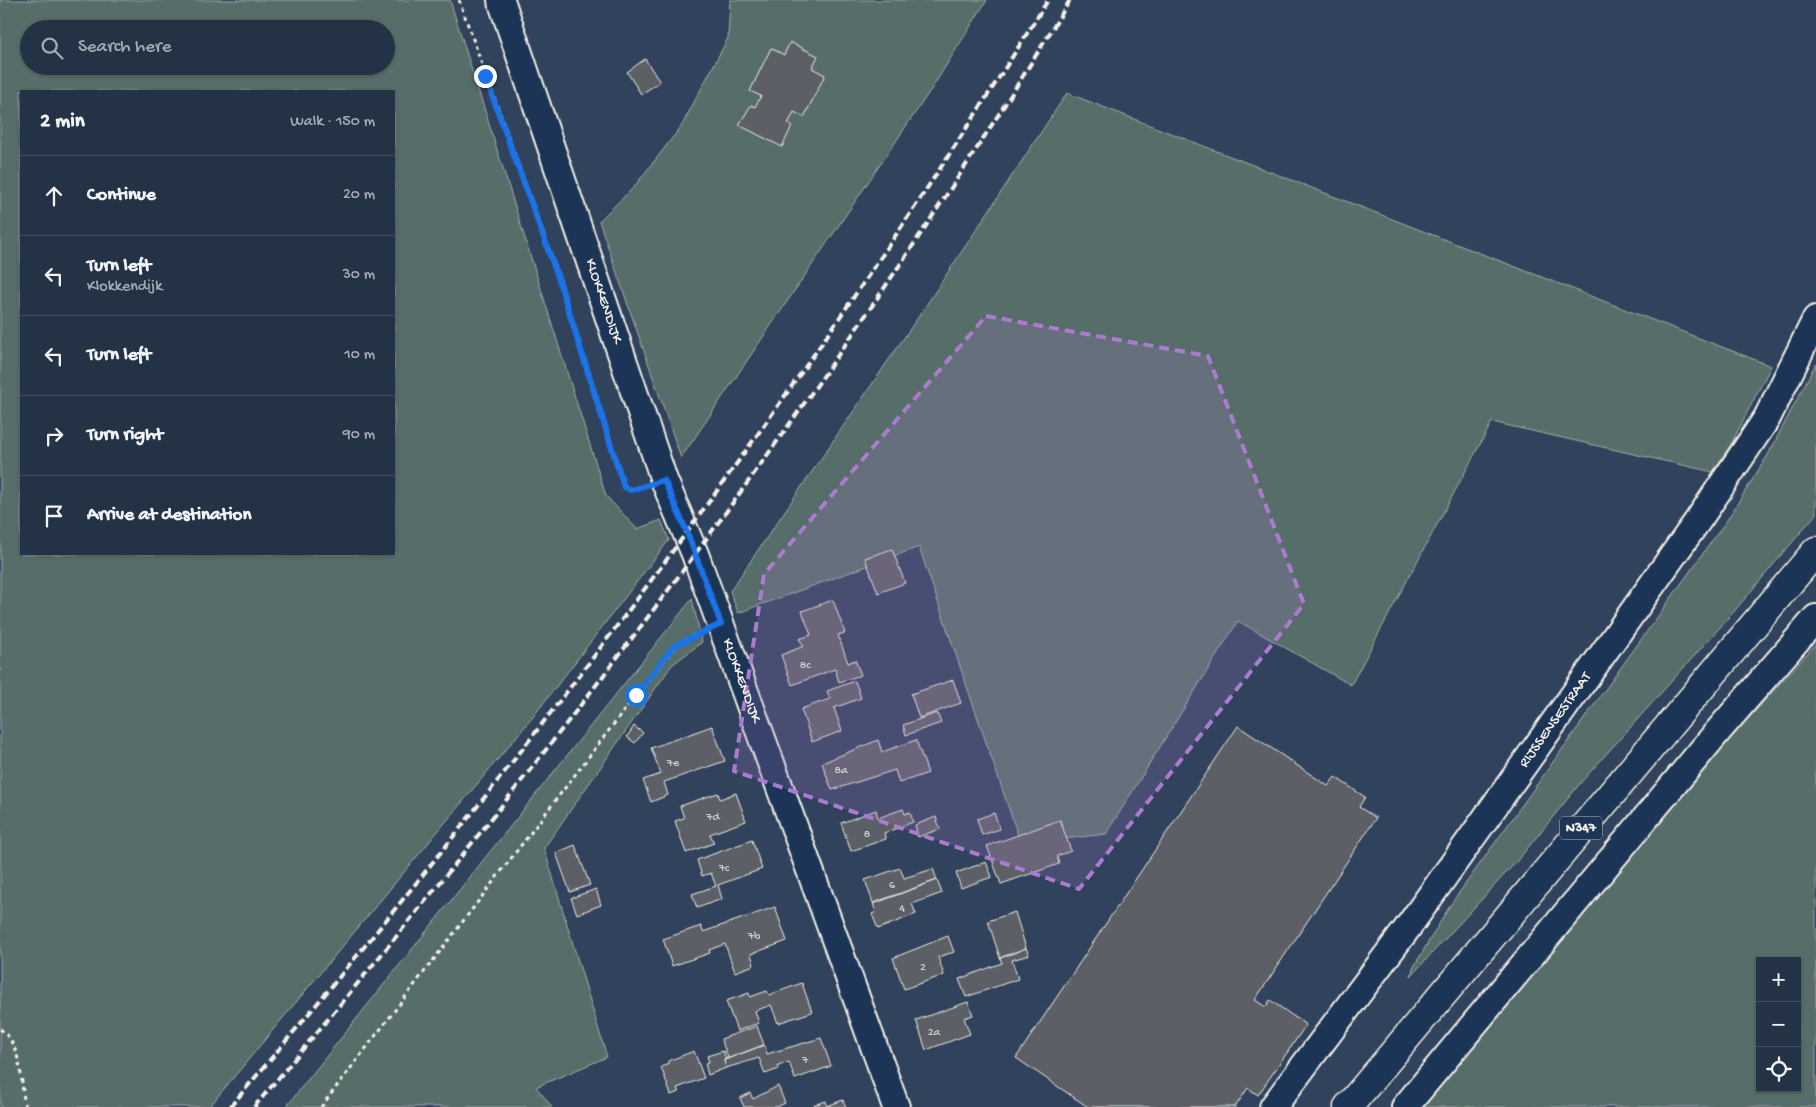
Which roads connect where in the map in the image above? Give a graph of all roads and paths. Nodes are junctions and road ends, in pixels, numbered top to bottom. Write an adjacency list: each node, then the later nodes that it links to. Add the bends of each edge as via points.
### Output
1 (459, 0): 4 (path, via 558,277 624,487 631,490)
2 (501, 0): 4 (street, KLOKKENDIJK)
3 (1816, 320): 12 (street, RIJSSENSESTRAAT, via 1766,418 1699,519 1406,930)
4 (664, 480): 7 (street, KLOKKENDIJK)
5 (1816, 551): 13 (main road, N347)
6 (1816, 618): 14 (street)
7 (721, 624): 10 (path, via 674,646); 11 (street, KLOKKENDIJK)
8 (0, 1029): 9 (path, via 8,1035 15,1048)
9 (25, 1107)
10 (321, 1107)
11 (896, 1107)
12 (1273, 1107)
13 (1348, 1107)
14 (1405, 1107)

